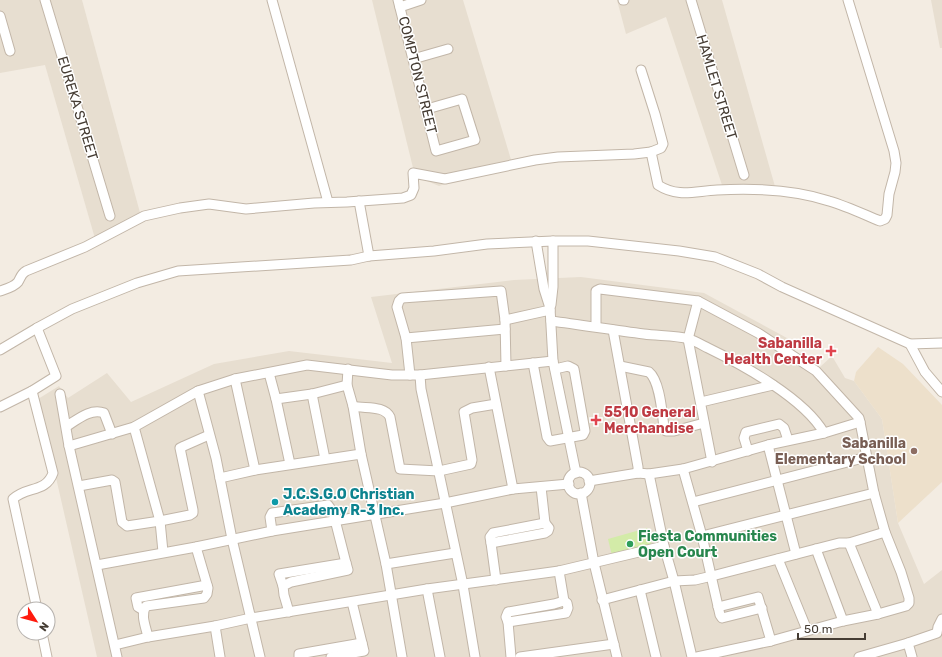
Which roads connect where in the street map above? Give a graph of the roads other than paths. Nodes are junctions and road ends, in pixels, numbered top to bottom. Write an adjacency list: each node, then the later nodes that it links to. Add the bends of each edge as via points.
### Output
1 (45, 0): 17 (street, EUREKA STREET)
2 (272, 0): 16 (street)
3 (421, 0): 6 (street)
4 (691, 0): 14 (street, HAMLET STREET)
5 (848, 0): 13 (street, via 894,151 895,172 885,219 880,221 828,200 792,192 759,189 677,193 667,191 658,185)
6 (399, 4): 10 (street, COMPTON STREET)
7 (0, 16): 9 (street)
8 (448, 49): 10 (street)
9 (10, 51)
10 (413, 59): 12 (street, COMPTON STREET)
11 (641, 70): 13 (street, via 662,144 661,148)
12 (427, 109): 12 (street, COMPTON STREET, via 436,151 475,140 462,99)
13 (651, 152): 15 (street, via 535,160 445,179 413,173 414,188 411,195 403,198)
14 (744, 175)
15 (359, 201): 16 (street); 20 (street)
16 (328, 202): 21 (street, via 246,209 209,204 144,216 85,247 26,271 21,274 16,284)
17 (110, 216)
18 (536, 241): 19 (street); 20 (street); 23 (street)
19 (553, 241): 23 (street, via 553,287); 32 (street, via 588,241 715,257)
20 (369, 256): 27 (street, via 351,260 178,271 137,283 72,309)
21 (0, 291)
22 (698, 301): 26 (street, via 600,288 596,292); 30 (street); 55 (street, via 758,333 816,371)
23 (550, 309): 24 (street); 25 (street)
24 (551, 321): 26 (street); 35 (street)
25 (505, 325): 29 (street); 29 (street, via 501,291 402,298 397,307); 36 (street)
26 (596, 326): 28 (street)
27 (37, 328): 33 (street); 45 (street, via 56,376)
28 (613, 330): 30 (street); 37 (street)
29 (406, 338): 41 (street)
30 (688, 339): 44 (street, via 726,357); 51 (street)
31 (942, 343): 32 (street)
32 (910, 344): 47 (street, via 924,372)
33 (0, 350)
34 (533, 363): 35 (street); 36 (street); 62 (street, via 548,437 550,441)
35 (554, 365): 62 (street); 62 (street, via 574,369 585,431 583,435)
36 (506, 366): 38 (street)
37 (620, 366): 56 (street, via 652,374 666,431); 76 (street)
38 (489, 367): 41 (street); 52 (street)
39 (348, 369): 40 (street, via 307,365); 41 (street, via 392,375); 43 (street)
40 (269, 373): 42 (street); 50 (street)
41 (415, 375): 74 (street, via 421,389)
42 (235, 379): 46 (street); 73 (street)
43 (348, 385): 49 (street); 53 (street)
44 (773, 385): 51 (street); 59 (street, via 794,400 815,420)
45 (32, 391): 54 (street); 117 (street, via 53,473 46,484 13,499)
46 (198, 391): 58 (street); 61 (street)
47 (942, 392)
48 (60, 394): 57 (street)
49 (312, 394): 50 (street); 69 (street)
50 (276, 398): 71 (street)
51 (701, 402): 56 (street)
52 (496, 404): 74 (street, via 464,412 471,464); 84 (street)
53 (353, 406): 67 (street); 74 (street, via 388,413 400,469)
54 (0, 407)
55 (860, 422): 59 (street); 68 (street)
56 (704, 423): 70 (street)
57 (67, 426): 60 (street, via 98,410 104,413); 65 (street)
58 (134, 427): 60 (street); 91 (street)
59 (824, 433): 63 (street)
60 (112, 434): 65 (street)
61 (209, 434): 78 (street); 91 (street, via 180,448 193,513)
62 (568, 437): 75 (street)
63 (788, 440): 64 (street); 66 (street, via 784,428 779,424 746,432 744,438)
64 (768, 445): 66 (street); 80 (street)
65 (69, 446): 82 (street)
66 (748, 451): 70 (street)
67 (361, 454): 69 (street); 89 (street)
68 (867, 457): 80 (street); 85 (street)
69 (325, 459): 71 (street)
70 (712, 462): 72 (street)
71 (290, 464): 73 (street)
72 (682, 469): 77 (street); 87 (street)
73 (255, 470): 78 (street)
74 (439, 471): 88 (street)
75 (576, 473): 79 (street, via 584,474); 81 (street)
76 (638, 473): 77 (street); 79 (street)
77 (649, 474): 98 (street)
78 (220, 478): 96 (street)
79 (589, 481): 86 (street, via 590,486)
80 (777, 481): 87 (street); 90 (street)
81 (568, 484): 83 (street); 86 (street, via 571,490 577,494)
82 (79, 486): 91 (street, via 112,480 115,482 122,522 127,526); 107 (street)
83 (541, 487): 84 (street); 110 (street, via 545,523 493,533 490,537)
84 (513, 489): 88 (street)
85 (874, 492): 90 (street); 94 (street)
86 (581, 493): 105 (street)
87 (693, 502): 95 (street)
88 (445, 503): 89 (street); 102 (street)
89 (375, 515): 92 (street); 106 (street)
90 (786, 515): 95 (street); 103 (street)
91 (160, 521): 101 (street)
92 (335, 521): 93 (street); 93 (street, via 328,505 272,513); 121 (street, via 348,570 283,586)
93 (272, 531): 96 (street)
94 (885, 532): 97 (street); 122 (street, via 909,598 906,606)
95 (702, 536): 109 (street)
96 (232, 539): 99 (street); 123 (street)
97 (849, 543): 100 (street); 122 (street)
98 (664, 546): 105 (street); 111 (street)
99 (196, 547): 101 (street); 129 (street, via 208,588 207,594 204,598 146,606 143,615)
100 (816, 549): 103 (street); 125 (street)
101 (163, 552): 107 (street)
102 (455, 553): 106 (street); 112 (street)
103 (796, 554): 104 (street)
104 (778, 559): 109 (street); 127 (street)
105 (594, 563): 108 (street); 116 (street)
106 (386, 564): 115 (street)
107 (97, 565): 134 (street)
108 (559, 571): 110 (street); 147 (street, via 564,601 568,608 566,613 508,622)
109 (712, 576): 111 (street); 119 (street)
110 (496, 580): 112 (street)
111 (674, 581): 114 (street); 151 (street)
112 (463, 585): 113 (street); 146 (street)
113 (427, 589): 115 (street); 145 (street)
114 (640, 590): 116 (street); 150 (street)
115 (390, 595): 118 (street); 144 (street)
116 (602, 600): 133 (street)
117 (35, 601)
118 (352, 602): 121 (street); 135 (street)
119 (718, 607): 120 (street, via 758,597); 120 (street, via 722,618)
120 (762, 608): 131 (street)
121 (289, 612): 123 (street)
122 (878, 614): 125 (street)
123 (251, 618): 126 (street); 141 (street)
124 (942, 619): 128 (street, via 938,627)
125 (843, 622): 127 (street)
126 (215, 626): 129 (street); 140 (street)
127 (807, 630): 131 (street)
128 (939, 636): 132 (street)
129 (148, 637): 134 (street)
130 (44, 641): 138 (street)
131 (771, 641): 152 (street)
132 (908, 643): 136 (street); 154 (street)
133 (614, 644): 137 (street); 149 (street)
134 (115, 645): 139 (street)
135 (363, 650): 142 (street, via 299,654); 143 (street)
136 (876, 654): 153 (street)
137 (545, 655): 148 (street)
138 (47, 657)
139 (117, 657)
140 (220, 657)
141 (260, 657)
142 (299, 657)
143 (331, 657)
144 (402, 657)
145 (440, 657)
146 (475, 657)
147 (511, 657)
148 (520, 657)
149 (617, 657)
150 (656, 657)
151 (692, 657)
152 (697, 657)
153 (859, 657)
154 (912, 657)

